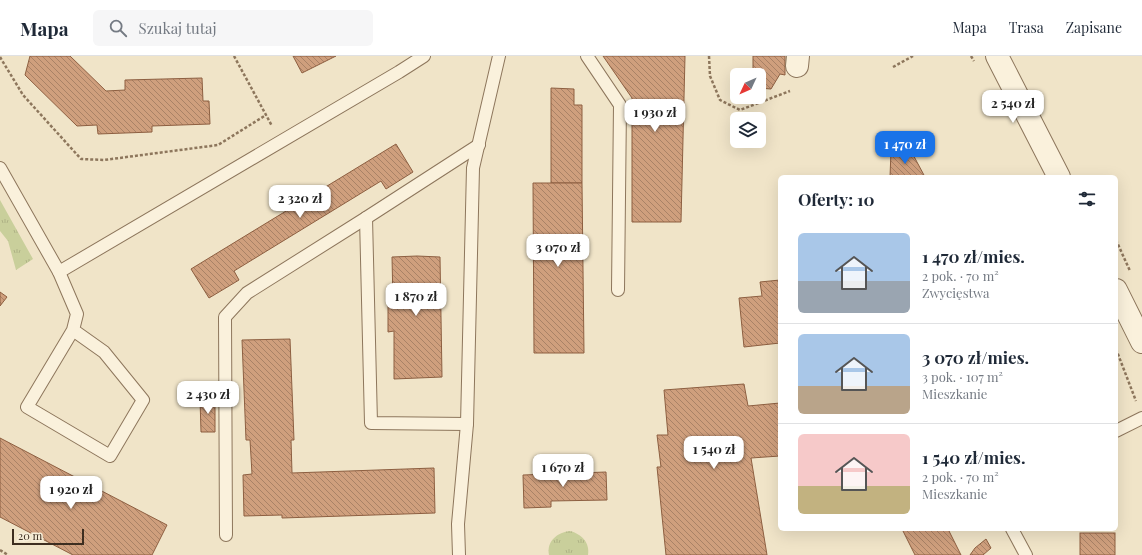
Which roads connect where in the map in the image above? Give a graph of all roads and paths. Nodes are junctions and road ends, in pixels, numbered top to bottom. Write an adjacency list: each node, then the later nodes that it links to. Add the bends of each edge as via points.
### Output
1 (234, 56): 11 (path)
2 (424, 56): 17 (lane)
3 (498, 56): 13 (lane)
4 (587, 56): 18 (lane, via 620,105)
5 (709, 56): 10 (path, via 710,76 720,100 740,110)
6 (913, 56): 9 (path)
7 (997, 56): 15 (street)
8 (0, 57): 11 (path, via 23,95 81,159 104,160 218,145)
9 (893, 67)
10 (790, 91)
11 (266, 115): 12 (path)
12 (272, 126)
13 (479, 145): 16 (lane); 24 (lane, via 473,168)
14 (0, 168): 17 (lane)
15 (1058, 175)
16 (366, 218): 24 (lane, via 371,423); 27 (lane, via 247,293 225,317)
17 (59, 272): 20 (lane, via 76,314)
18 (618, 290)
19 (1118, 294): 21 (street)
20 (73, 330): 20 (lane, via 26,407 110,456 143,400 104,352)
21 (1142, 342)
22 (1118, 353): 23 (path)
23 (1142, 418): 25 (lane)
24 (467, 424): 30 (lane, via 458,524)
25 (1118, 430)
26 (1013, 531): 31 (lane)
27 (226, 535)
28 (0, 550): 29 (path)
29 (8, 555)
30 (459, 555)
31 (1026, 555)

